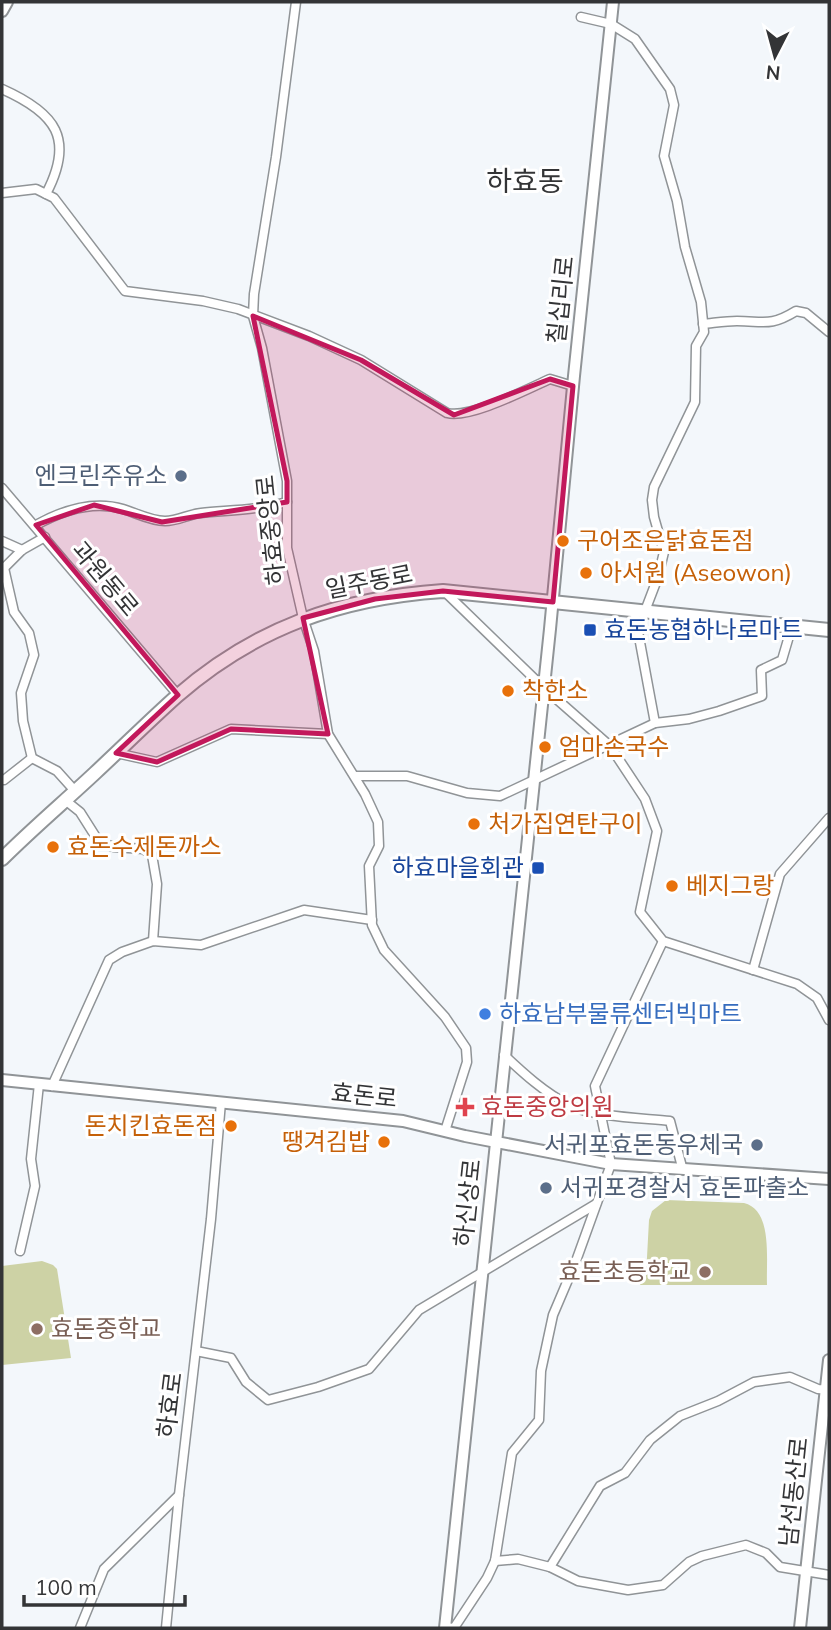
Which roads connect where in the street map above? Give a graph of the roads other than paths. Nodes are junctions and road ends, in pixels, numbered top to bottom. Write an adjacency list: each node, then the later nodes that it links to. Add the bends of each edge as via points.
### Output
1 (7, 2): 4 (street)
2 (296, 2): 10 (street, 하효중앙로)
3 (613, 2): 6 (street, 칠십리로)
4 (2, 11)
5 (581, 17): 6 (street)
6 (611, 24): 11 (street, via 635,39 670,89 674,105 664,156); 13 (street, 칠십리로)
7 (2, 89): 9 (street, via 32,105 54,126 60,159)
8 (2, 193): 9 (street, via 36,189)
9 (46, 194): 10 (street, via 54,198 125,291 203,300)
10 (253, 316): 13 (street, via 360,360 454,415 470,413 550,379); 15 (street, 하효중앙로, via 287,481)
11 (703, 324): 12 (street, via 769,324 796,312 806,313); 23 (street, via 696,346 695,402 654,487 654,517 664,552)
12 (829, 332)
13 (573, 386): 22 (street, 칠십리로)
14 (2, 488): 16 (street, 과원동로)
15 (287, 502): 16 (street, via 162,522 94,505); 24 (street, 하효중앙로, via 287,548)
16 (36, 526): 17 (street, 과원동로)
17 (45, 537): 19 (street); 28 (street, 과원동로)
18 (2, 541): 19 (street)
19 (22, 550): 20 (street)
20 (3, 569): 33 (street, via 14,612 29,633 34,656 21,693)
21 (443, 591): 22 (main road, 일주동로); 24 (main road, 일주동로, via 375,599); 27 (street)
22 (553, 602): 23 (main road, 일주동로); 27 (street, 하신상로)
23 (640, 610): 25 (main road, 일주동로); 29 (street)
24 (303, 618): 28 (main road, 일주동로, via 236,653); 30 (street, 하효중앙로, via 314,652)
25 (792, 626): 26 (main road, 일주동로); 29 (street, via 782,660 761,670 762,696 709,714)
26 (829, 630)
27 (544, 688): 31 (street); 36 (street, 하신상로)
28 (178, 695): 32 (main road, 일주동로)
29 (655, 723): 31 (street)
30 (328, 734): 32 (street, via 231,729 157,762); 34 (street, 하효중앙로)
31 (610, 746): 36 (street); 43 (street, via 645,799 657,831 640,912)
32 (116, 753): 37 (main road, 일주동로)
33 (32, 758): 35 (street); 37 (street, via 57,771)
34 (355, 776): 36 (street, via 407,776 467,793 500,796); 41 (street, 하효중앙로, via 378,822 379,846 369,866)
35 (2, 780)
36 (534, 782): 46 (street, 하신상로)
37 (75, 791): 38 (main road, 일주동로)
38 (65, 800): 40 (main road, 일주동로); 42 (street, via 99,842 143,849 152,855 157,884)
39 (829, 818): 44 (street, via 780,874)
40 (2, 859)
41 (372, 920): 42 (street, via 304,909 201,945); 52 (street, 하효중앙로, via 384,950 445,1017 466,1048 467,1062)
42 (153, 941): 49 (street, via 109,960)
43 (663, 941): 44 (street); 51 (street, via 595,1086)
44 (753, 970): 45 (street, via 797,984 817,998)
45 (829, 1020)
46 (504, 1055): 51 (street, via 570,1106); 53 (street, 하신상로)
47 (2, 1080): 48 (street, 효돈로)
48 (39, 1084): 49 (street, 효돈로); 58 (street, via 31,1159 35,1186)
49 (52, 1086): 50 (street, 효돈로)
50 (221, 1102): 52 (street, 효돈로, via 402,1121); 60 (street, 하효로)
51 (600, 1113): 54 (street); 55 (street, via 670,1121)
52 (444, 1131): 53 (street, 효돈로)
53 (496, 1141): 54 (street, 효돈로); 59 (street, 하신상로)
54 (611, 1164): 55 (street, 효돈로); 57 (street)
55 (682, 1167): 56 (street, 효돈로)
56 (829, 1179)
57 (597, 1203): 59 (street); 64 (street, via 553,1315 541,1371 539,1420 512,1453)
58 (19, 1251)
59 (482, 1272): 60 (street, via 419,1310 369,1368 268,1401 246,1382 232,1358); 70 (street, 하신상로)
60 (195, 1351): 63 (street, 하효로)
61 (829, 1360): 62 (street, 남선동산로)
62 (828, 1390): 65 (street, via 790,1377 754,1382 680,1416 650,1440 625,1473 600,1486); 66 (street, 남선동산로)
63 (178, 1495): 68 (street, via 104,1569); 69 (street, 하효로)
64 (495, 1561): 65 (street, via 518,1559); 70 (street, via 454,1628)
65 (550, 1567): 66 (street, via 578,1581 628,1590 663,1585 689,1562 746,1545 765,1553 780,1567)
66 (806, 1572): 67 (street); 71 (street, 남선동산로)
67 (829, 1575)
68 (80, 1628)
69 (166, 1628)
70 (445, 1628)
71 (800, 1628)

